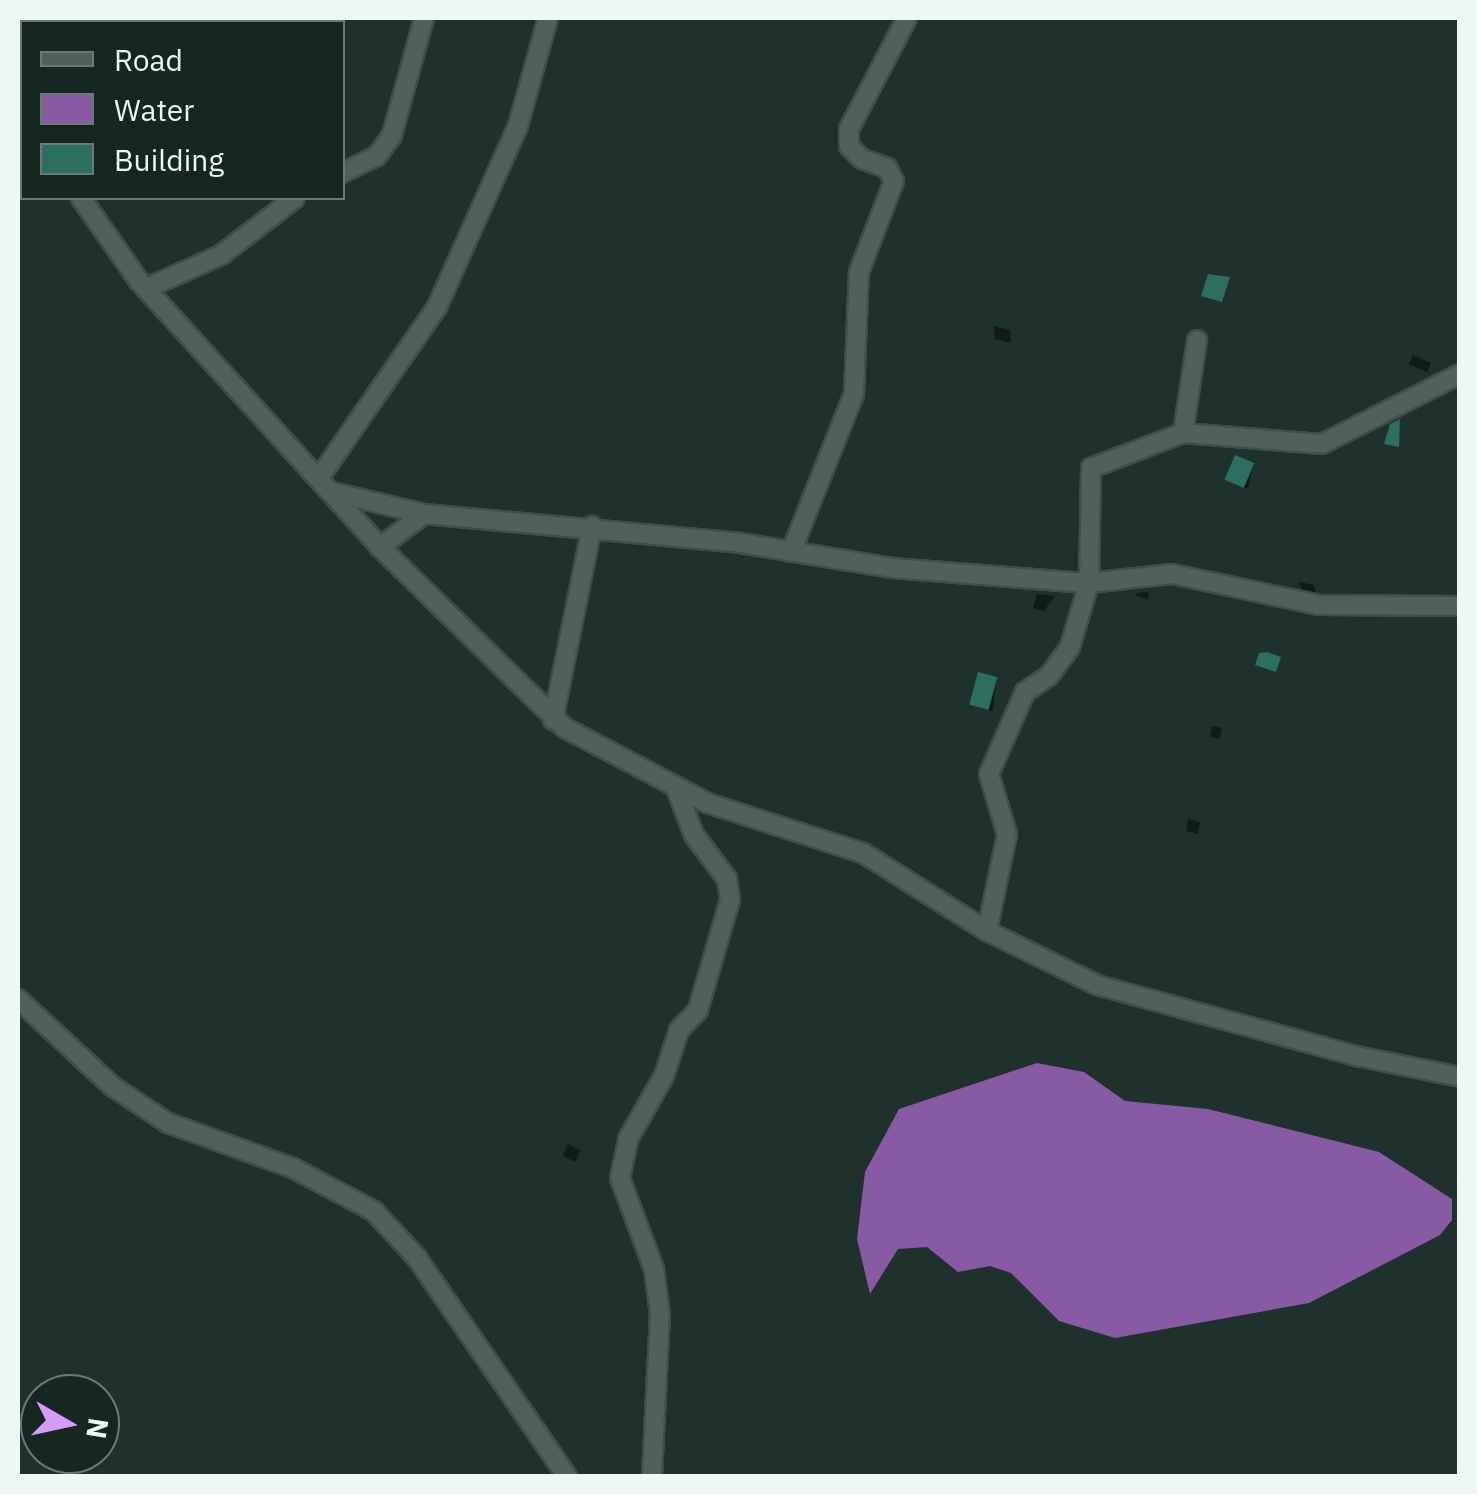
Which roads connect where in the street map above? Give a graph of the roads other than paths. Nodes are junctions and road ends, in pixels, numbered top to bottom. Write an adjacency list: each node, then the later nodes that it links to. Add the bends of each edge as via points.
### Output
1 (424, 18): 4 (street, via 392,135 377,156)
2 (548, 18): 11 (street, via 518,126 437,307)
3 (907, 18): 15 (street, via 848,129 849,146 887,168 894,181 860,272 854,394)
4 (345, 172)
5 (82, 200): 7 (street)
6 (292, 200): 7 (street, via 221,254)
7 (147, 288): 11 (street)
8 (1196, 340): 10 (street)
9 (1460, 374): 10 (street, via 1322,444)
10 (1183, 433): 16 (street, via 1091,468)
11 (325, 485): 12 (street); 14 (street)
12 (424, 514): 13 (street); 14 (street)
13 (592, 526): 15 (street); 18 (street)
14 (380, 547): 18 (street)
15 (791, 552): 16 (street, via 892,568)
16 (1089, 583): 17 (street, via 1172,574 1319,604); 20 (street, via 1070,648 1049,676 1025,692 991,764 988,784 1006,834)
17 (1460, 606)
18 (553, 720): 19 (street)
19 (676, 788): 20 (street, via 846,845); 24 (street, via 694,835 727,879 730,910 698,1010 679,1030 664,1076 628,1139 620,1178 654,1269 660,1315)
20 (988, 931): 22 (street, via 1097,986)
21 (18, 999): 23 (street, via 112,1086 168,1123 293,1168 374,1211 417,1258)
22 (1460, 1076)
23 (567, 1476)
24 (652, 1476)

